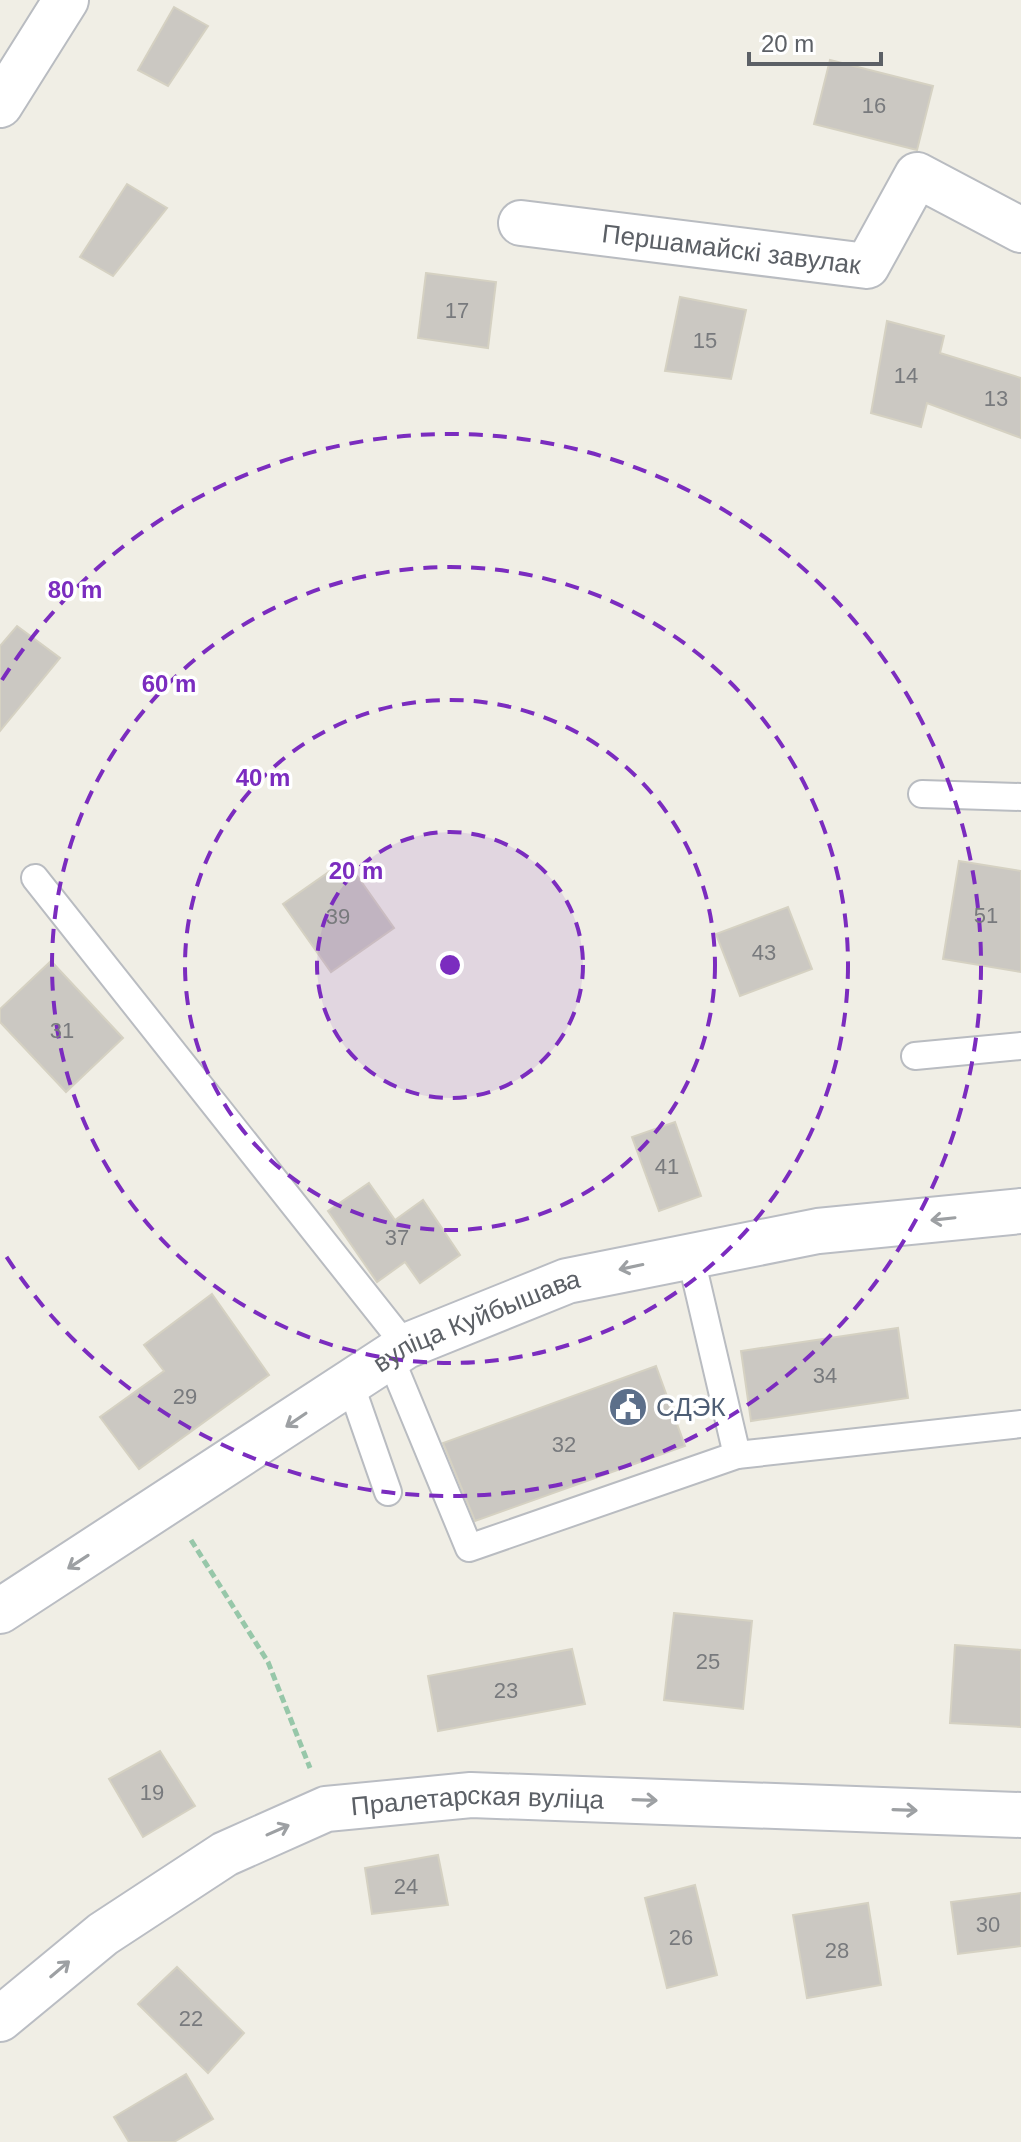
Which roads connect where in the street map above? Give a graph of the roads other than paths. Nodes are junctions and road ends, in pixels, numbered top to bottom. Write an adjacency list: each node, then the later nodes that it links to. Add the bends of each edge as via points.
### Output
1 (66, 0): 2 (main road)
2 (0, 105)
3 (521, 223): 4 (main road, Першамайскі завулак, via 867,266 917,175)
4 (1021, 230)
5 (922, 794): 6 (lane)
6 (1021, 797)
7 (35, 878): 12 (lane)
8 (1021, 1046): 9 (lane)
9 (915, 1056)
10 (1021, 1211): 11 (main road, вуліца Куйбышава, one-way to 11, via 818,1231)
11 (690, 1254): 12 (main road, вуліца Куйбышава, one-way to 12, via 567,1281); 15 (lane)
12 (398, 1351): 13 (main road, вуліца Куйбышава); 15 (lane, via 469,1548)
13 (350, 1383): 16 (lane); 17 (main road, вуліца Куйбышава, one-way to 17)
14 (1021, 1424): 15 (lane)
15 (737, 1455)
16 (388, 1492)
17 (0, 1611)
18 (1021, 1815): 19 (main road, Пралетарская вуліца, one-way to 18, via 103,1934 225,1854 326,1809 471,1795)
19 (0, 2019)

